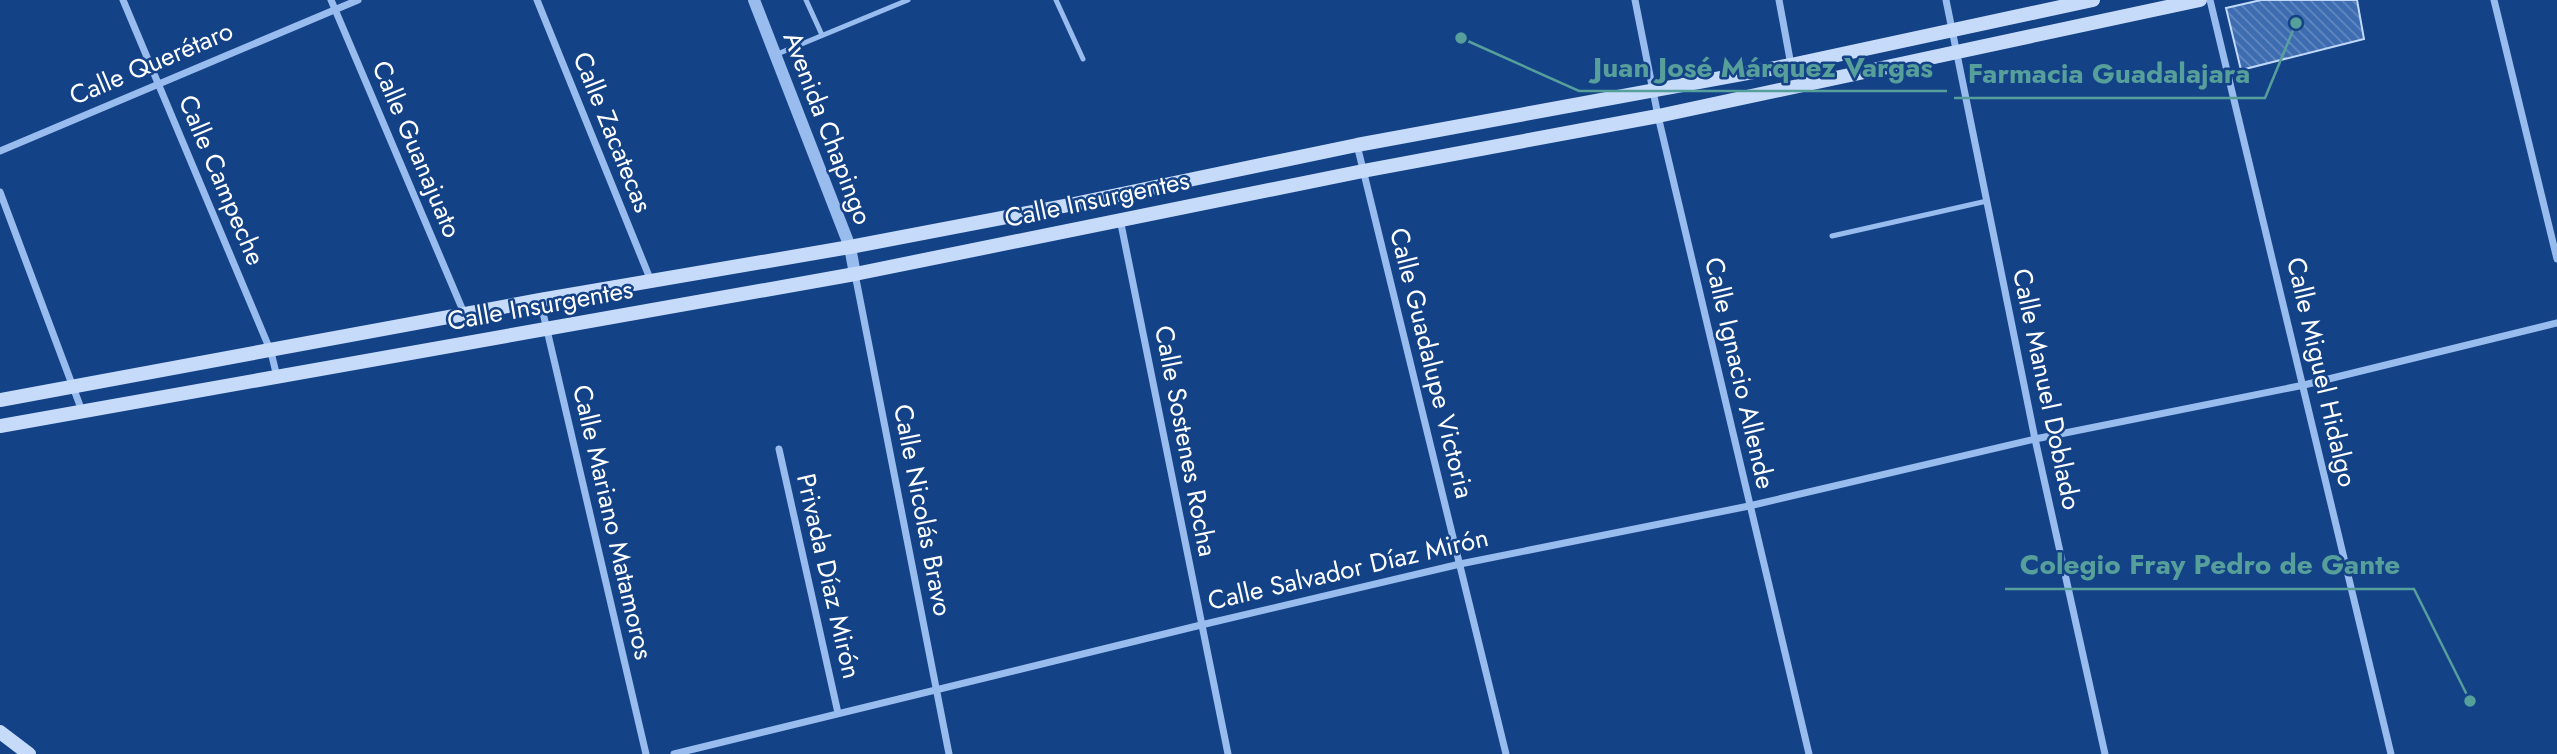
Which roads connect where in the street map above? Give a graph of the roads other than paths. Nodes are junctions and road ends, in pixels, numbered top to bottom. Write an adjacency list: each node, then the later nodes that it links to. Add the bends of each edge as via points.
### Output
1 (123, 0): 23 (street, Calle Campeche)
2 (331, 0): 16 (street, Calle Guanajuato)
3 (358, 0): 16 (street, Calle Querétaro)
4 (537, 0): 36 (street, Calle Zacatecas)
5 (754, 0): 20 (street, Avenida Chapingo)
6 (806, 0): 18 (lane)
7 (908, 0): 18 (lane)
8 (1056, 0): 21 (lane)
9 (1635, 0): 24 (street, Calle Ignacio Allende)
10 (1779, 0): 22 (street)
11 (1946, 0): 17 (street, Calle Manuel Doblado)
12 (2093, 0): 17 (main road, Calle Insurgentes)
13 (2200, 0): 19 (main road, Calle Insurgentes)
14 (2210, 0): 43 (street, Calle Miguel Hidalgo)
15 (2494, 0): 34 (street)
16 (335, 9): 23 (street, Calle Querétaro); 38 (street, Calle Guanajuato)
17 (1953, 31): 19 (street, Calle Manuel Doblado); 22 (main road, Calle Insurgentes)
18 (822, 35): 20 (lane)
19 (1957, 52): 25 (main road, Calle Insurgentes); 30 (street, Calle Manuel Doblado)
20 (775, 55): 33 (street, Avenida Chapingo)
21 (1083, 59)
22 (1791, 65): 24 (main road, Calle Insurgentes)
23 (158, 82): 27 (street, Calle Querétaro); 41 (street, Calle Campeche)
24 (1654, 90): 25 (street, Calle Ignacio Allende); 26 (main road, Calle Insurgentes)
25 (1658, 116): 28 (main road, Calle Insurgentes); 50 (street, Calle Ignacio Allende)
26 (1357, 145): 28 (street, Calle Guadalupe Victoria); 33 (main road, Calle Insurgentes)
27 (0, 151)
28 (1363, 171): 31 (main road, Calle Insurgentes); 51 (street, Calle Guadalupe Victoria)
29 (0, 192): 44 (street)
30 (1987, 201): 32 (lane); 48 (street, Calle Manuel Doblado)
31 (1120, 218): 35 (main road, Calle Insurgentes); 52 (street, Calle Sostenes Rocha)
32 (1832, 236)
33 (850, 247): 35 (street, Avenida Chapingo); 36 (main road, Calle Insurgentes)
34 (2557, 259)
35 (855, 274): 40 (main road, Calle Insurgentes); 53 (street, Calle Nicolás Bravo)
36 (651, 281): 37 (main road, Calle Insurgentes)
37 (540, 300): 38 (main road, Calle Insurgentes); 40 (street, Calle Mariano Matamoros)
38 (464, 314): 41 (main road, Calle Insurgentes)
39 (2557, 323): 43 (street, Calle Salvador Díaz Mirón)
40 (545, 328): 42 (main road, Calle Insurgentes); 57 (street, Calle Mariano Matamoros)
41 (271, 352): 42 (street, Calle Campeche); 44 (main road, Calle Insurgentes)
42 (277, 377): 46 (main road, Calle Insurgentes)
43 (2304, 385): 48 (street, Calle Salvador Díaz Mirón); 64 (street, Calle Miguel Hidalgo)
44 (73, 386): 45 (main road, Calle Insurgentes); 46 (street)
45 (0, 400)
46 (82, 411): 47 (main road, Calle Insurgentes)
47 (0, 426)
48 (2035, 439): 50 (street, Calle Salvador Díaz Mirón); 63 (street, Calle Manuel Doblado)
49 (779, 449): 54 (street, Privada Díaz Mirón)
50 (1749, 506): 51 (street, Calle Salvador Díaz Mirón); 62 (street, Calle Ignacio Allende)
51 (1460, 564): 52 (street, Calle Salvador Díaz Mirón); 61 (street, Calle Guadalupe Victoria)
52 (1201, 625): 53 (street, Calle Salvador Díaz Mirón); 60 (street, Calle Sostenes Rocha)
53 (938, 691): 54 (street, Calle Salvador Díaz Mirón); 59 (street, Calle Nicolás Bravo)
54 (838, 713): 58 (street, Calle Salvador Díaz Mirón)
55 (0, 732): 56 (main road)
56 (29, 754)
57 (646, 754)
58 (674, 754)
59 (949, 754)
60 (1228, 754)
61 (1506, 754)
62 (1809, 754)
63 (2105, 754)
64 (2391, 754)

